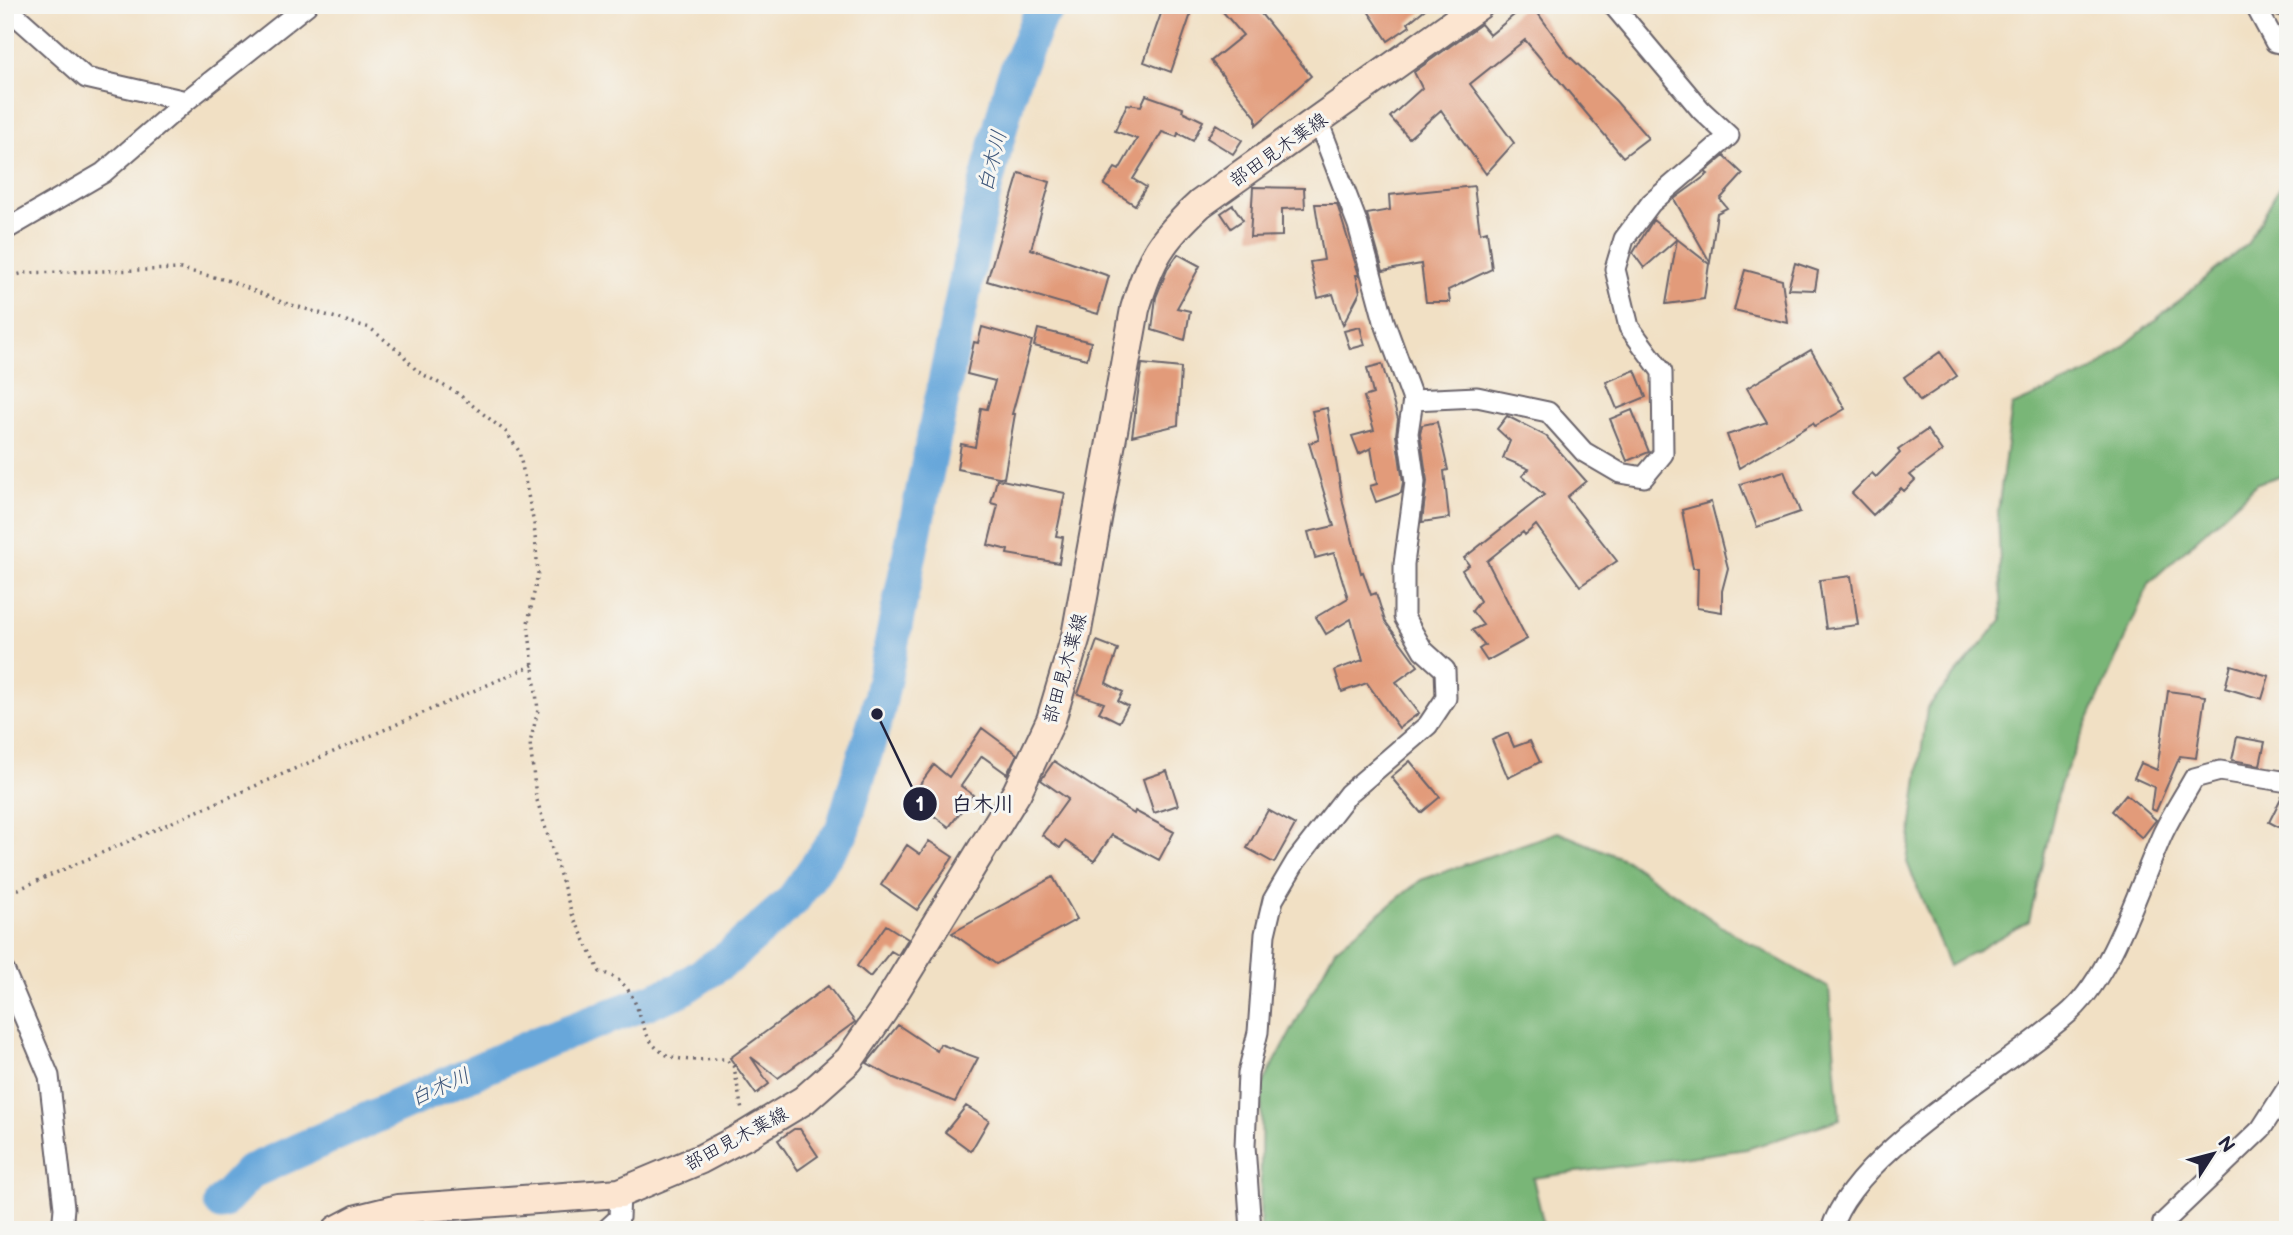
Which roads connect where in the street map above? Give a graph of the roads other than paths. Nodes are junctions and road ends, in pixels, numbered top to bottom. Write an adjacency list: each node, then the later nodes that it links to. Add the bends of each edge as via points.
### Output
1 (307, 5): 9 (street)
2 (1479, 5): 10 (main road, 部田見木葉線)
3 (1613, 5): 12 (street, via 1701,110 1729,136 1651,203 1623,239 1615,269 1629,327 1662,372 1663,454 1644,477 1620,473 1584,452 1548,412 1477,397)
4 (2255, 5): 8 (street, via 2275,42)
5 (2279, 5): 7 (street)
6 (5, 6): 9 (street, via 86,78)
7 (2288, 8)
8 (2288, 45)
9 (186, 101): 11 (street, via 103,173)
10 (1318, 121): 12 (street); 16 (main road, 部田見木葉線, via 1200,204 1168,234 1147,268 1135,309 1076,636 1051,720 1017,792 883,1011 849,1060 804,1100 747,1135)
11 (5, 230)
12 (1413, 400): 20 (street, via 1408,433 1415,482 1404,564 1404,617 1423,650 1445,670 1446,698 1428,725 1348,794 1296,861 1273,900 1265,934 1258,1032 1248,1073 1245,1146)
13 (2288, 782): 21 (street, via 2220,771 2194,778 2164,831 2099,977 2072,1010 1940,1110 1861,1177)
14 (5, 972): 17 (street, via 49,1076 64,1208)
15 (2288, 1087): 22 (street, via 2261,1129 2163,1223)
16 (620, 1193): 18 (main road, 部田見木葉線, via 398,1209 358,1219); 19 (street, via 619,1218)
17 (62, 1230)
18 (337, 1230)
19 (606, 1230)
20 (1251, 1230)
21 (1831, 1230)
22 (2166, 1230)

